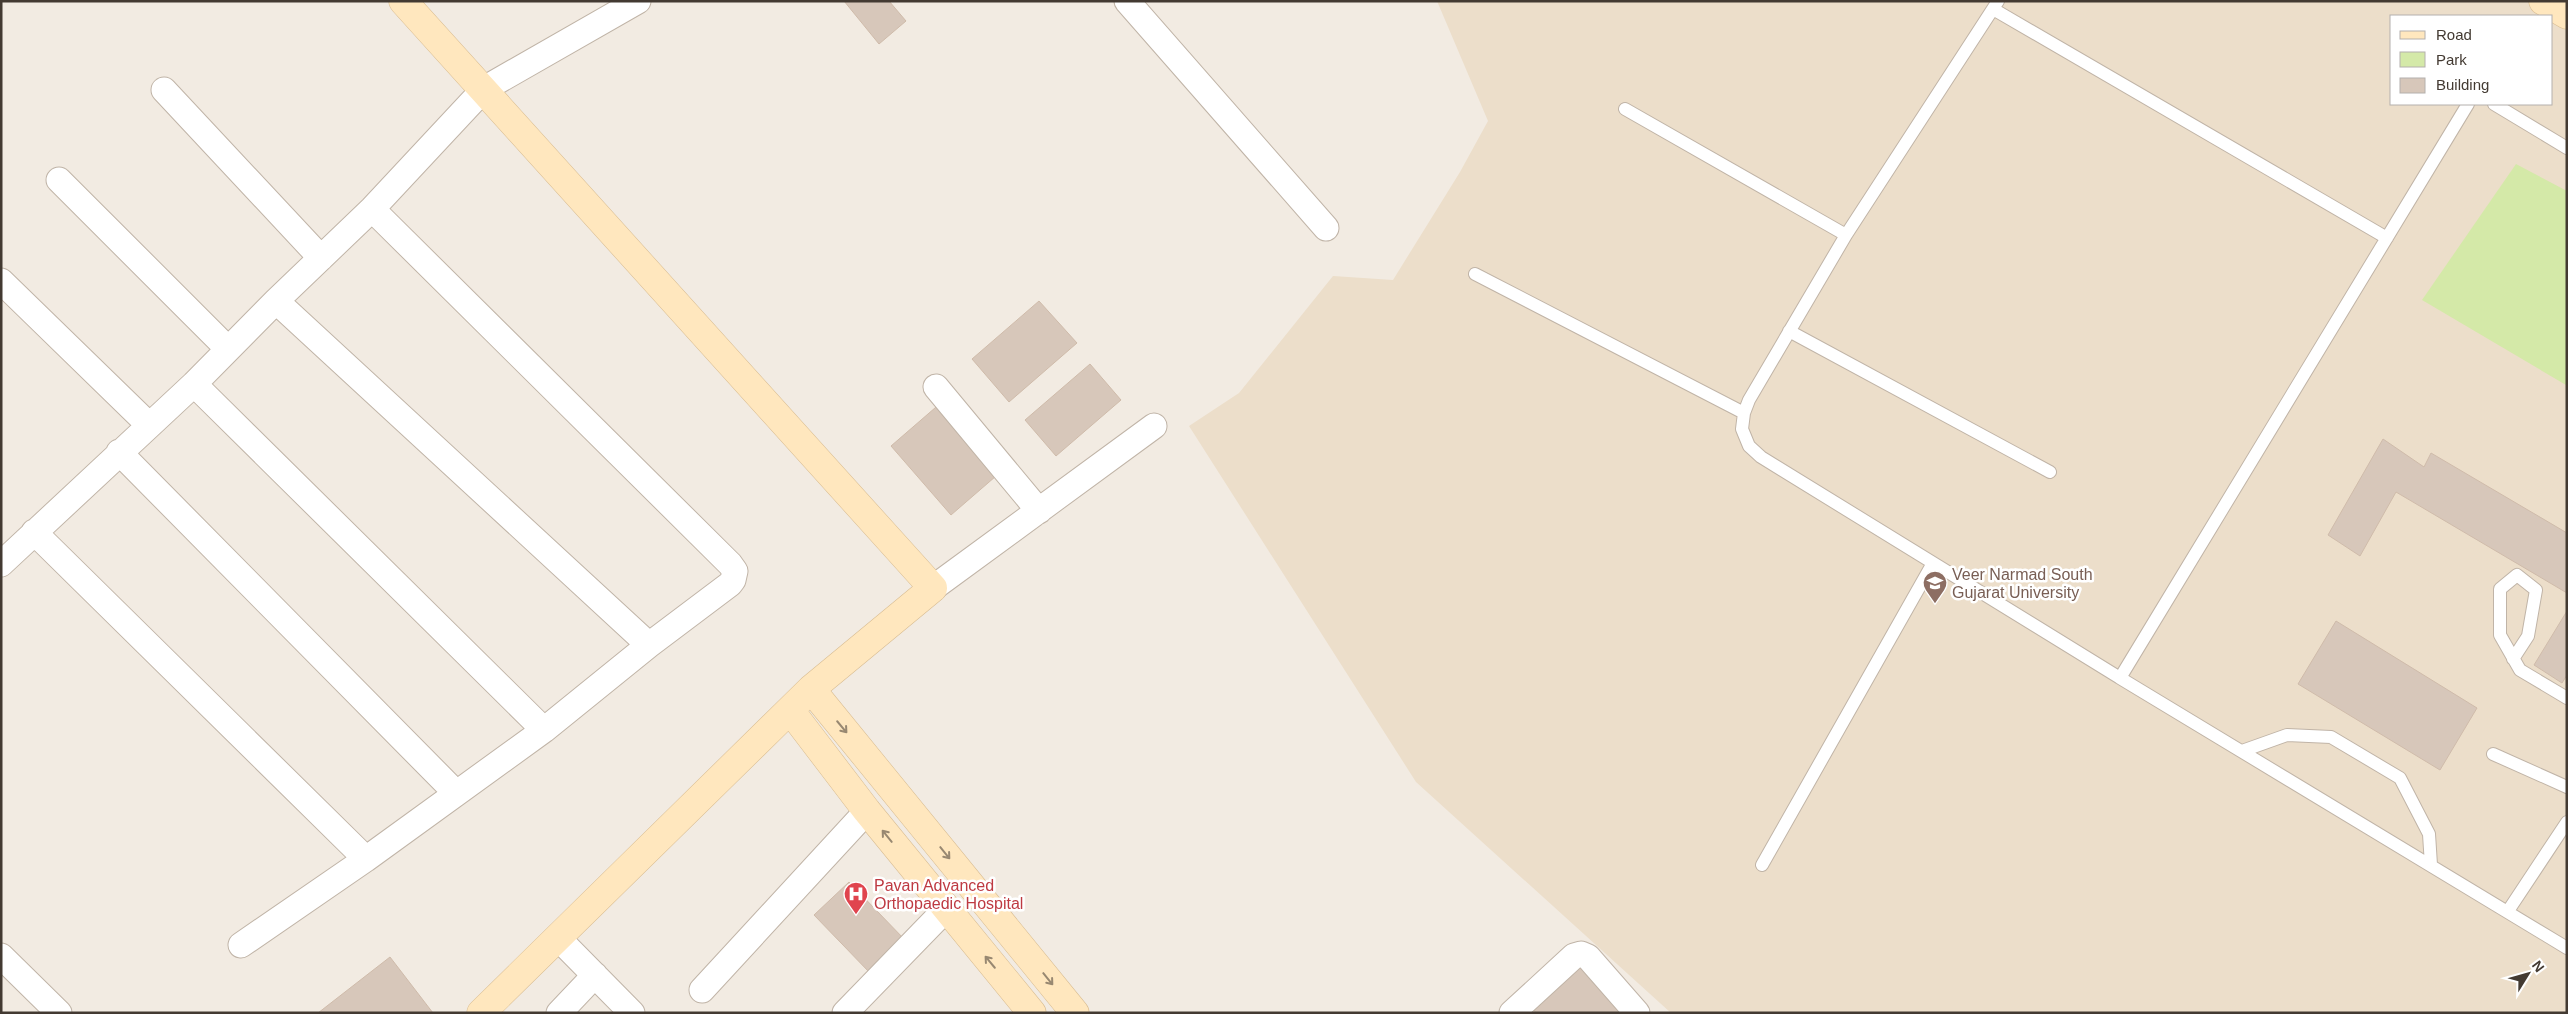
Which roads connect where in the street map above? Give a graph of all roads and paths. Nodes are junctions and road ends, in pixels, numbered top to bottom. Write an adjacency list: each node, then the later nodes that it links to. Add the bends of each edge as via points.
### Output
1 (403, 1): 7 (street)
2 (638, 1): 7 (street)
3 (1127, 1): 15 (street)
4 (2543, 1): 6 (street)
5 (1995, 5): 16 (lane); 17 (lane)
6 (2567, 15)
7 (484, 89): 14 (street); 35 (street)
8 (164, 90): 18 (street)
9 (2467, 105): 17 (lane)
10 (2496, 105): 12 (lane)
11 (1625, 109): 16 (lane)
12 (2567, 148)
13 (59, 180): 23 (street)
14 (372, 209): 18 (street); 36 (street, via 735,571 730,584)
15 (1326, 228)
16 (1846, 235): 22 (lane)
17 (2387, 238): 38 (lane)
18 (321, 258): 21 (street)
19 (1475, 274): 26 (lane)
20 (1, 281): 27 (street)
21 (276, 300): 23 (street); 36 (street)
22 (1789, 331): 26 (lane); 30 (lane)
23 (228, 349): 24 (street)
24 (194, 384): 27 (street); 42 (street)
25 (936, 387): 31 (street)
26 (1744, 414): 33 (lane, via 1742,429 1749,446 1760,456)
27 (149, 424): 29 (street)
28 (1154, 426): 31 (street)
29 (119, 452): 32 (street); 46 (street)
30 (2050, 472)
31 (1039, 511): 35 (street)
32 (34, 532): 34 (street); 49 (street)
33 (1933, 563): 38 (lane); 50 (lane)
34 (1, 564)
35 (933, 588): 39 (street)
36 (649, 645): 42 (street)
37 (2513, 659): 37 (lane, via 2500,635 2500,589 2517,575 2536,590 2528,636); 40 (lane, via 2520,670)
38 (2120, 678): 43 (lane)
39 (811, 690): 41 (street); 67 (street, one-way to 67)
40 (2567, 698)
41 (790, 710): 47 (street); 54 (street)
42 (544, 730): 46 (street)
43 (2242, 751): 51 (lane); 51 (lane, via 2287,735 2331,737 2400,778 2429,834)
44 (2493, 754): 45 (lane)
45 (2567, 787)
46 (456, 793): 49 (street)
47 (867, 811): 52 (street, one-way to 47); 59 (street)
48 (2567, 822): 53 (lane)
49 (366, 859): 55 (street)
50 (1762, 865)
51 (2431, 865): 53 (lane)
52 (946, 909): 60 (street, one-way to 52); 66 (street)
53 (2508, 911): 56 (lane)
54 (558, 938): 58 (street); 63 (street)
55 (241, 945)
56 (2567, 948)
57 (1, 956): 62 (street)
58 (594, 975): 64 (street); 65 (street)
59 (702, 990)
60 (1024, 1010)
61 (1519, 1010): 68 (street, via 1574,956 1581,954 1588,957)
62 (59, 1013)
63 (481, 1013)
64 (559, 1013)
65 (632, 1013)
66 (844, 1013)
67 (1076, 1013)
68 (1637, 1013)

